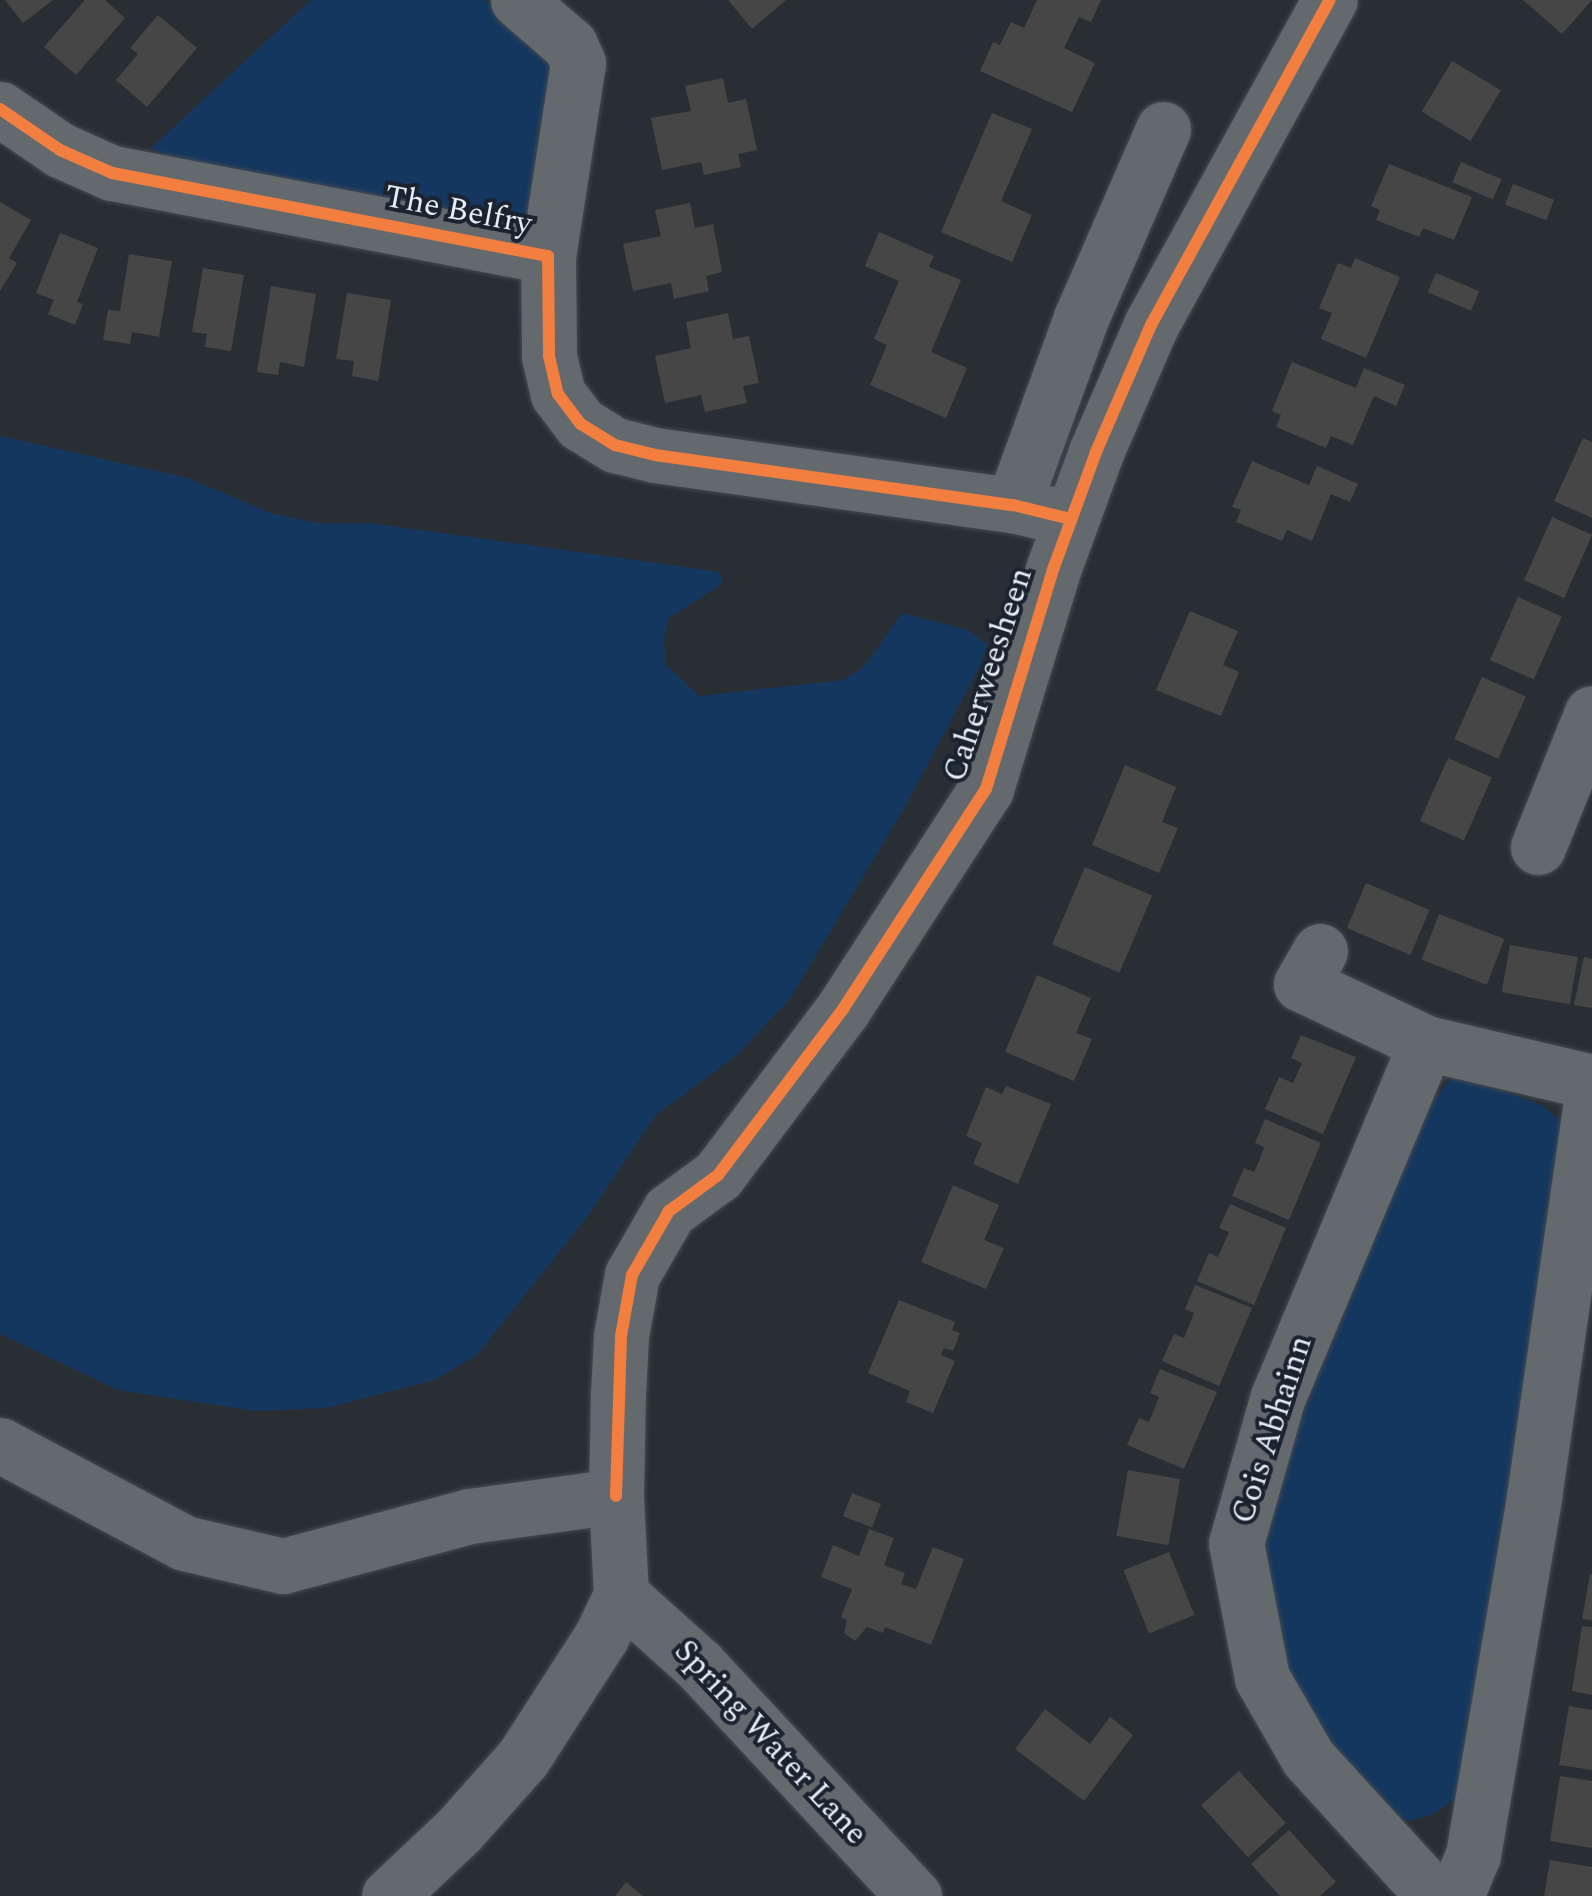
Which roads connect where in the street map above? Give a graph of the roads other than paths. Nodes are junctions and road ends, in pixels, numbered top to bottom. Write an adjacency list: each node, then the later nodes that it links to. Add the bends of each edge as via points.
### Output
1 (518, 0): 5 (street, The Belfry, via 570,45 578,62)
2 (1330, 0): 7 (street, Caherweesheen, via 1150,325)
3 (0, 109): 5 (street, The Belfry, via 60,150 112,173)
4 (1163, 129): 6 (street, via 1081,318)
5 (548, 256): 6 (street, The Belfry, via 549,356 558,394 581,424 615,445)
6 (1013, 504): 7 (street, The Belfry)
7 (1071, 519): 15 (street, Caherweesheen, via 986,789 843,1009 718,1175 669,1211 632,1275 621,1336)
8 (1592, 713): 9 (street)
9 (1538, 848)
10 (1320, 950): 11 (street, via 1301,984)
11 (1426, 1043): 12 (street); 19 (street, Cois Abhainn, via 1278,1396 1236,1543 1262,1678 1308,1758)
12 (1592, 1082)
13 (1592, 1096): 20 (street, via 1534,1497 1473,1855)
14 (0, 1444): 15 (street, via 184,1543 284,1566 469,1516)
15 (616, 1496): 16 (street, Caherweesheen)
16 (621, 1594): 17 (street, via 523,1758); 18 (street, Spring Water Lane, via 699,1665)
17 (389, 1896)
18 (914, 1896)
19 (1434, 1896)
20 (1456, 1896)

